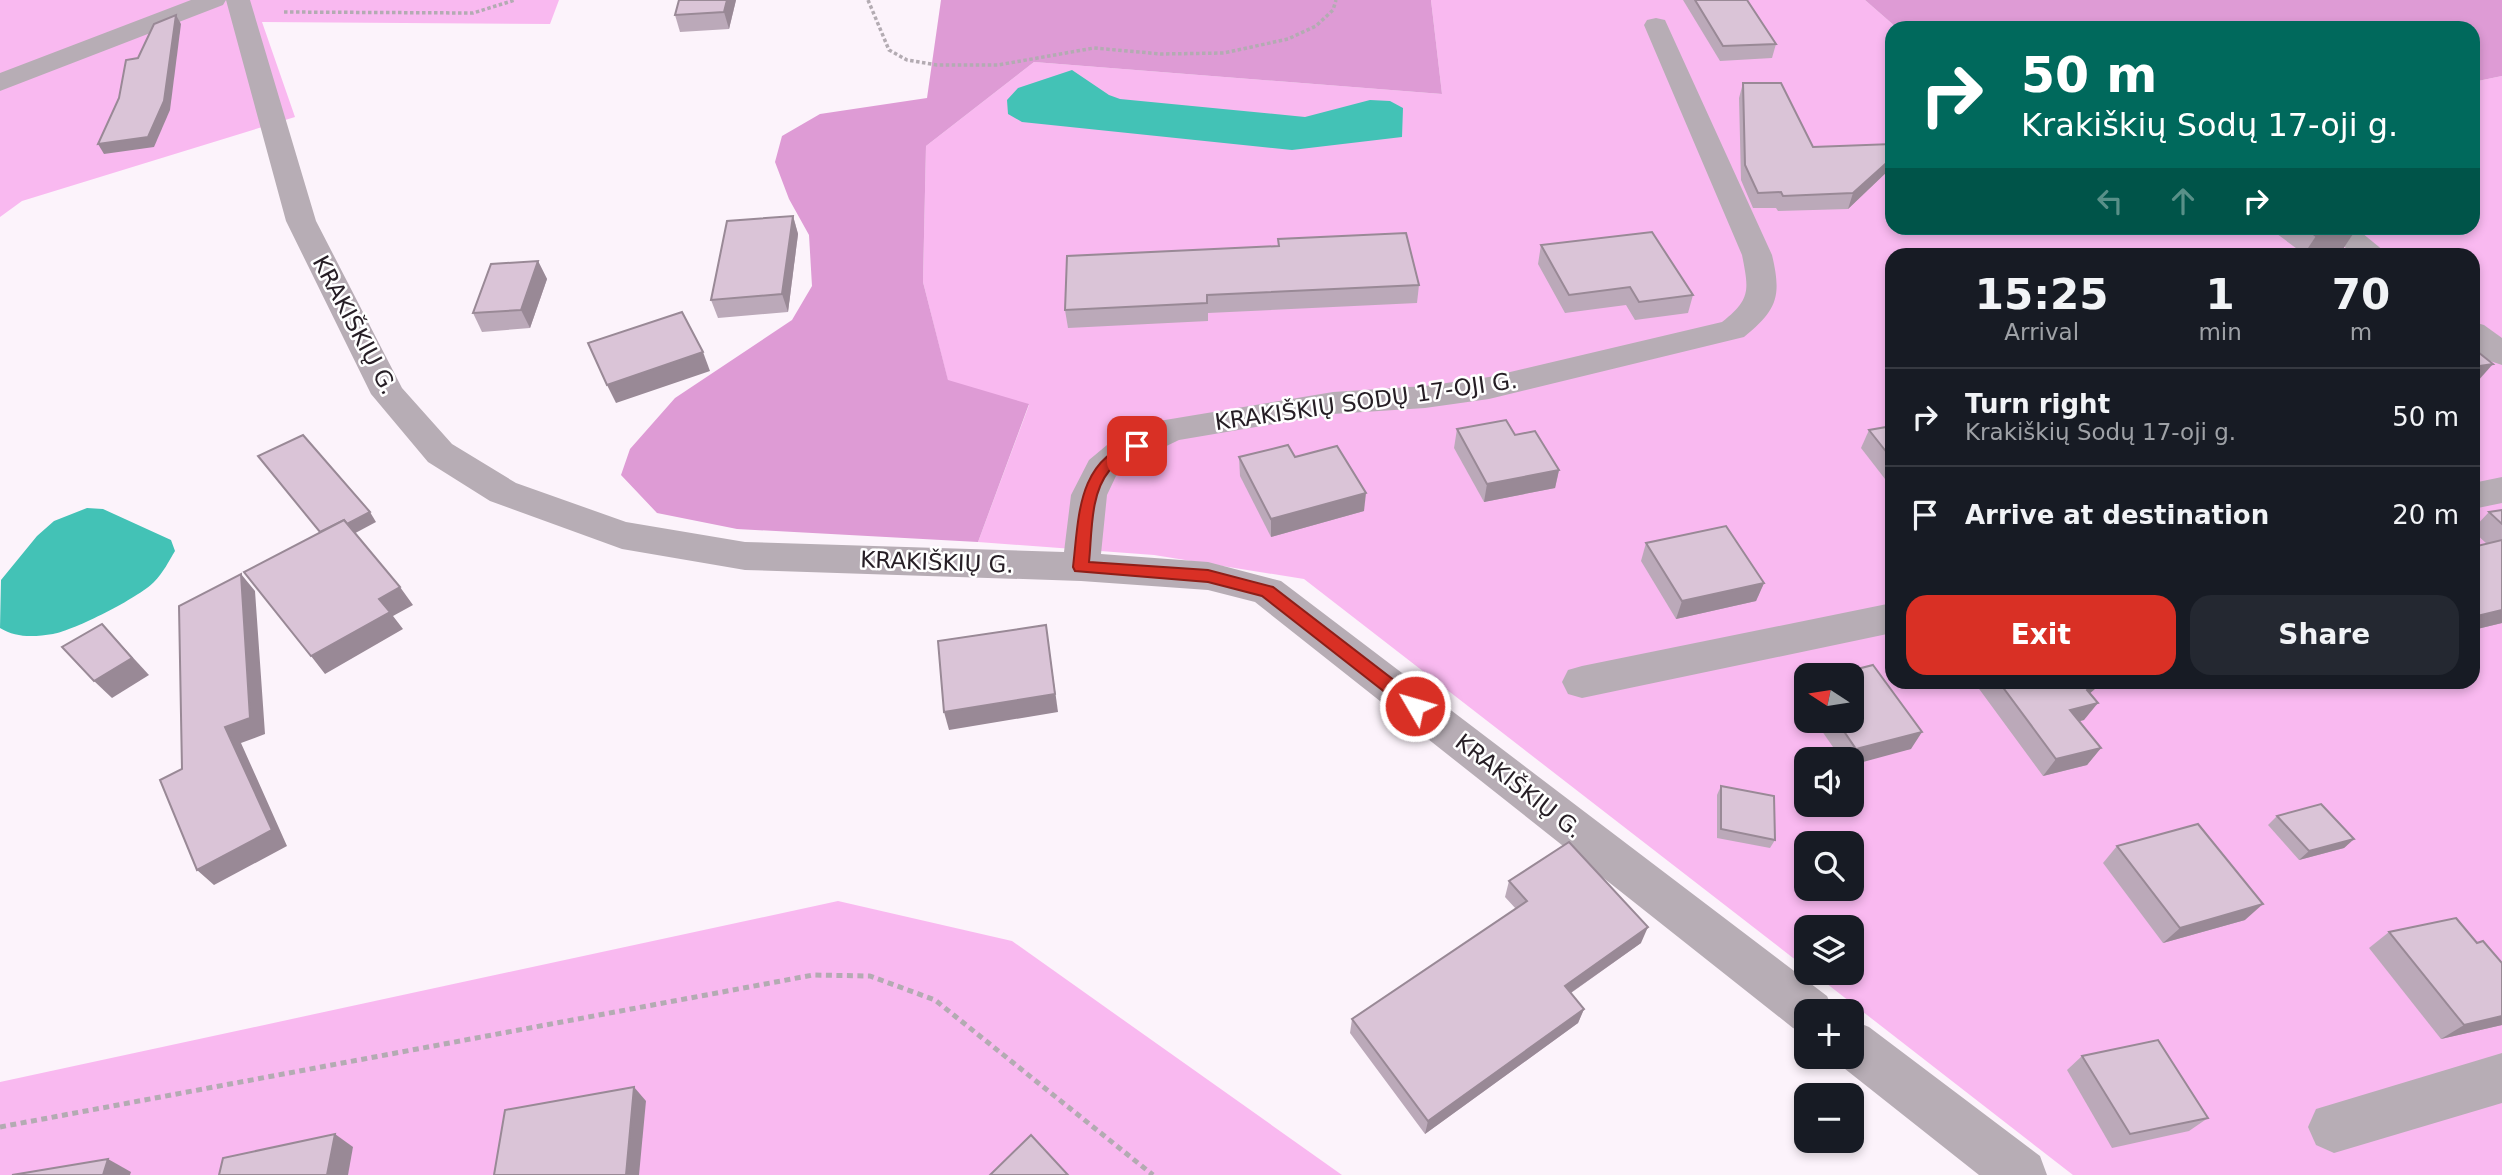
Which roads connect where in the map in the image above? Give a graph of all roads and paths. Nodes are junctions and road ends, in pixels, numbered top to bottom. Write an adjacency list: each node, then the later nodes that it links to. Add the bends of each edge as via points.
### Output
1 (515, 0): 4 (path, via 473,13)
2 (868, 0): 3 (path, via 889,50 907,60 998,65 1094,48 1224,54 1288,39 1316,26 1333,10)
3 (1336, 0)
4 (231, 4): 6 (street, via 66,55); 13 (street, KRAKIŠKIŲ G., via 301,221 388,394 440,453 503,492 636,537 745,556)
5 (1656, 25): 13 (street, KRAKIŠKIŲ SODŲ 17-OJI G., via 1756,255 1764,286 1758,310 1733,330 1489,387 1332,403 1171,429 1119,454 1102,469 1089,495)
6 (0, 83)
7 (2347, 235): 8 (street)
8 (2364, 248)
9 (2480, 337): 10 (street)
10 (2502, 354)
11 (2502, 490): 12 (street)
12 (2480, 495)
13 (1081, 567): 16 (street, KRAKIŠKIŲ G., via 1208,576 1267,591)
14 (1885, 619): 15 (street)
15 (1582, 682)
16 (1794, 1000)
17 (1864, 1053): 22 (street)
18 (2502, 1078): 20 (street)
19 (0, 1127): 21 (path, via 813,975 870,976 935,1000)
20 (2334, 1127)
21 (1153, 1175)
22 (2021, 1175)

